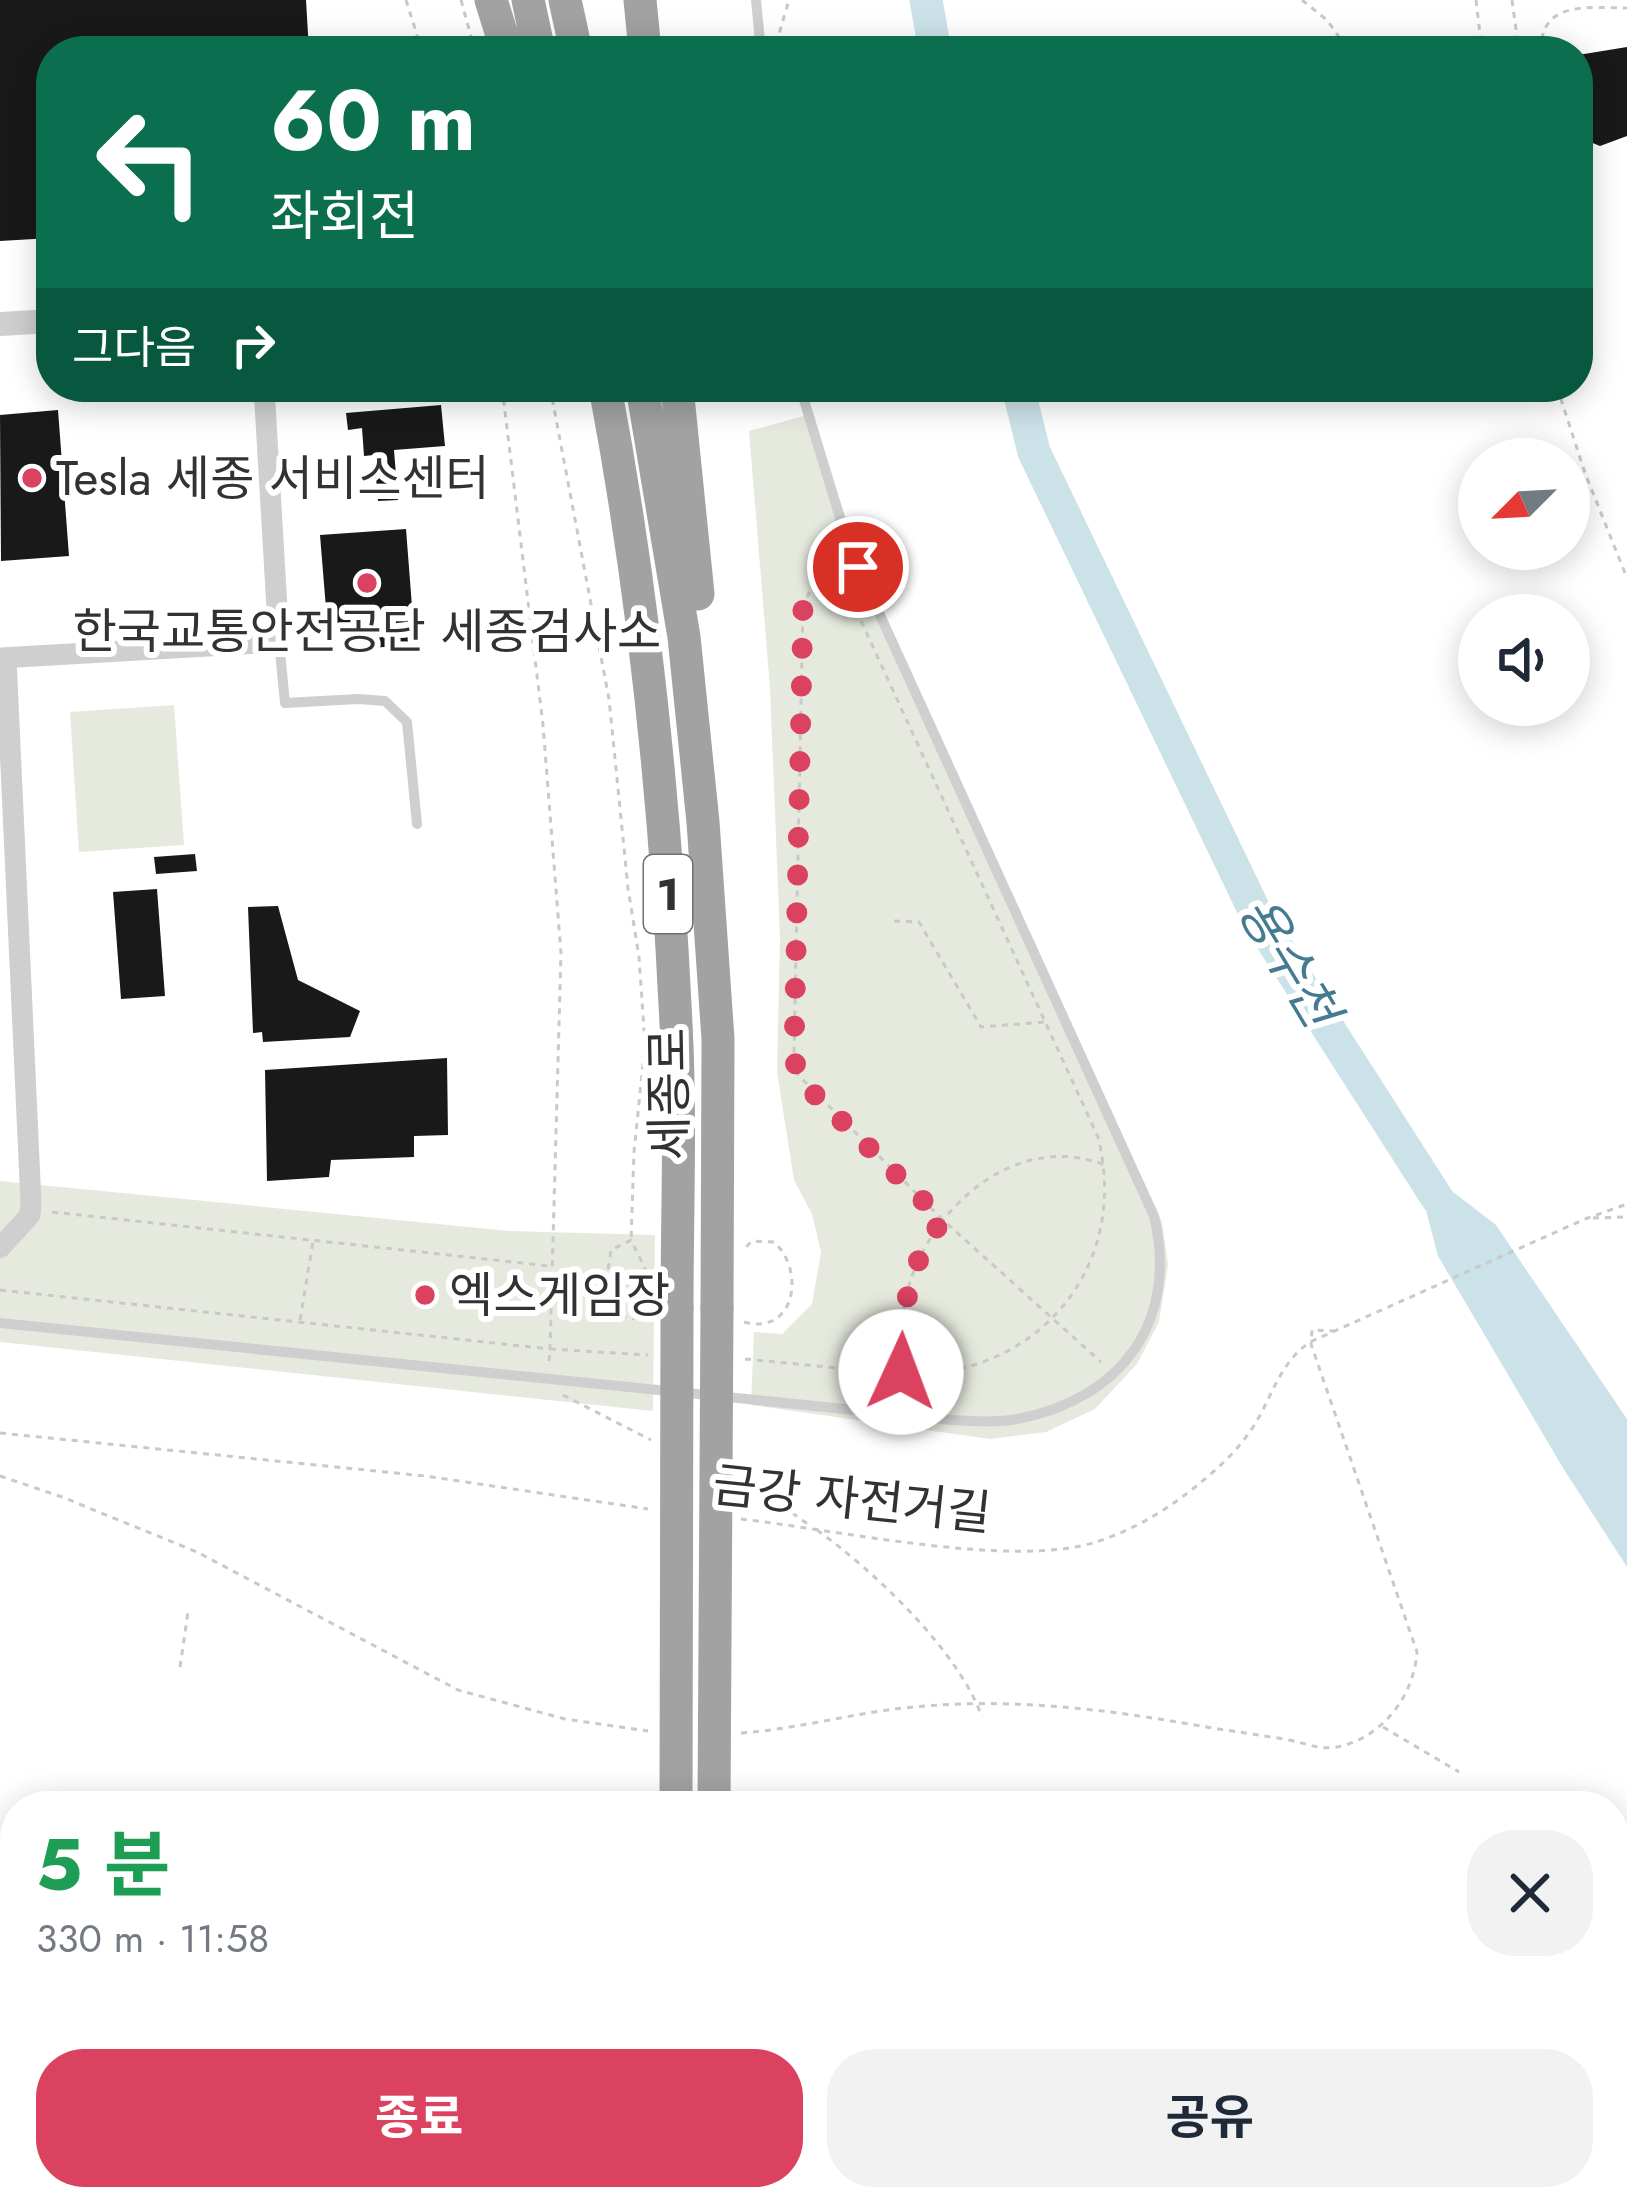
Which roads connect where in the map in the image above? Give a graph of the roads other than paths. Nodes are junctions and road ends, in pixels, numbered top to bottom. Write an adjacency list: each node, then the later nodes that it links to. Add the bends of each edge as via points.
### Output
1 (491, 0): 6 (highway)
2 (528, 0): 7 (highway)
3 (565, 0): 8 (highway)
4 (640, 0): 9 (highway)
5 (756, 0): 10 (lane)
6 (502, 36)
7 (536, 36)
8 (573, 36)
9 (644, 36)
10 (759, 36)
11 (36, 322): 12 (street)
12 (0, 324)
13 (265, 402): 18 (street)
14 (603, 402): 24 (highway, 세종로 / 1, bridge, via 648,650 676,1028 668,1314)
15 (645, 402): 21 (highway, 세종로 / 1, via 684,637)
16 (677, 402): 21 (highway, via 715,789)
17 (805, 402): 23 (lane, via 849,547 1154,1216 1162,1273 1150,1327 1114,1374 1047,1411 995,1421)
18 (279, 642): 19 (street); 20 (lane, via 285,704 385,701 406,722)
19 (3, 658): 22 (street, via 31,1209)
20 (417, 824)
21 (718, 1039): 25 (highway, 세종로 / 1, bridge)
22 (0, 1248)
23 (0, 1323)
24 (676, 1791)
25 (714, 1791)

